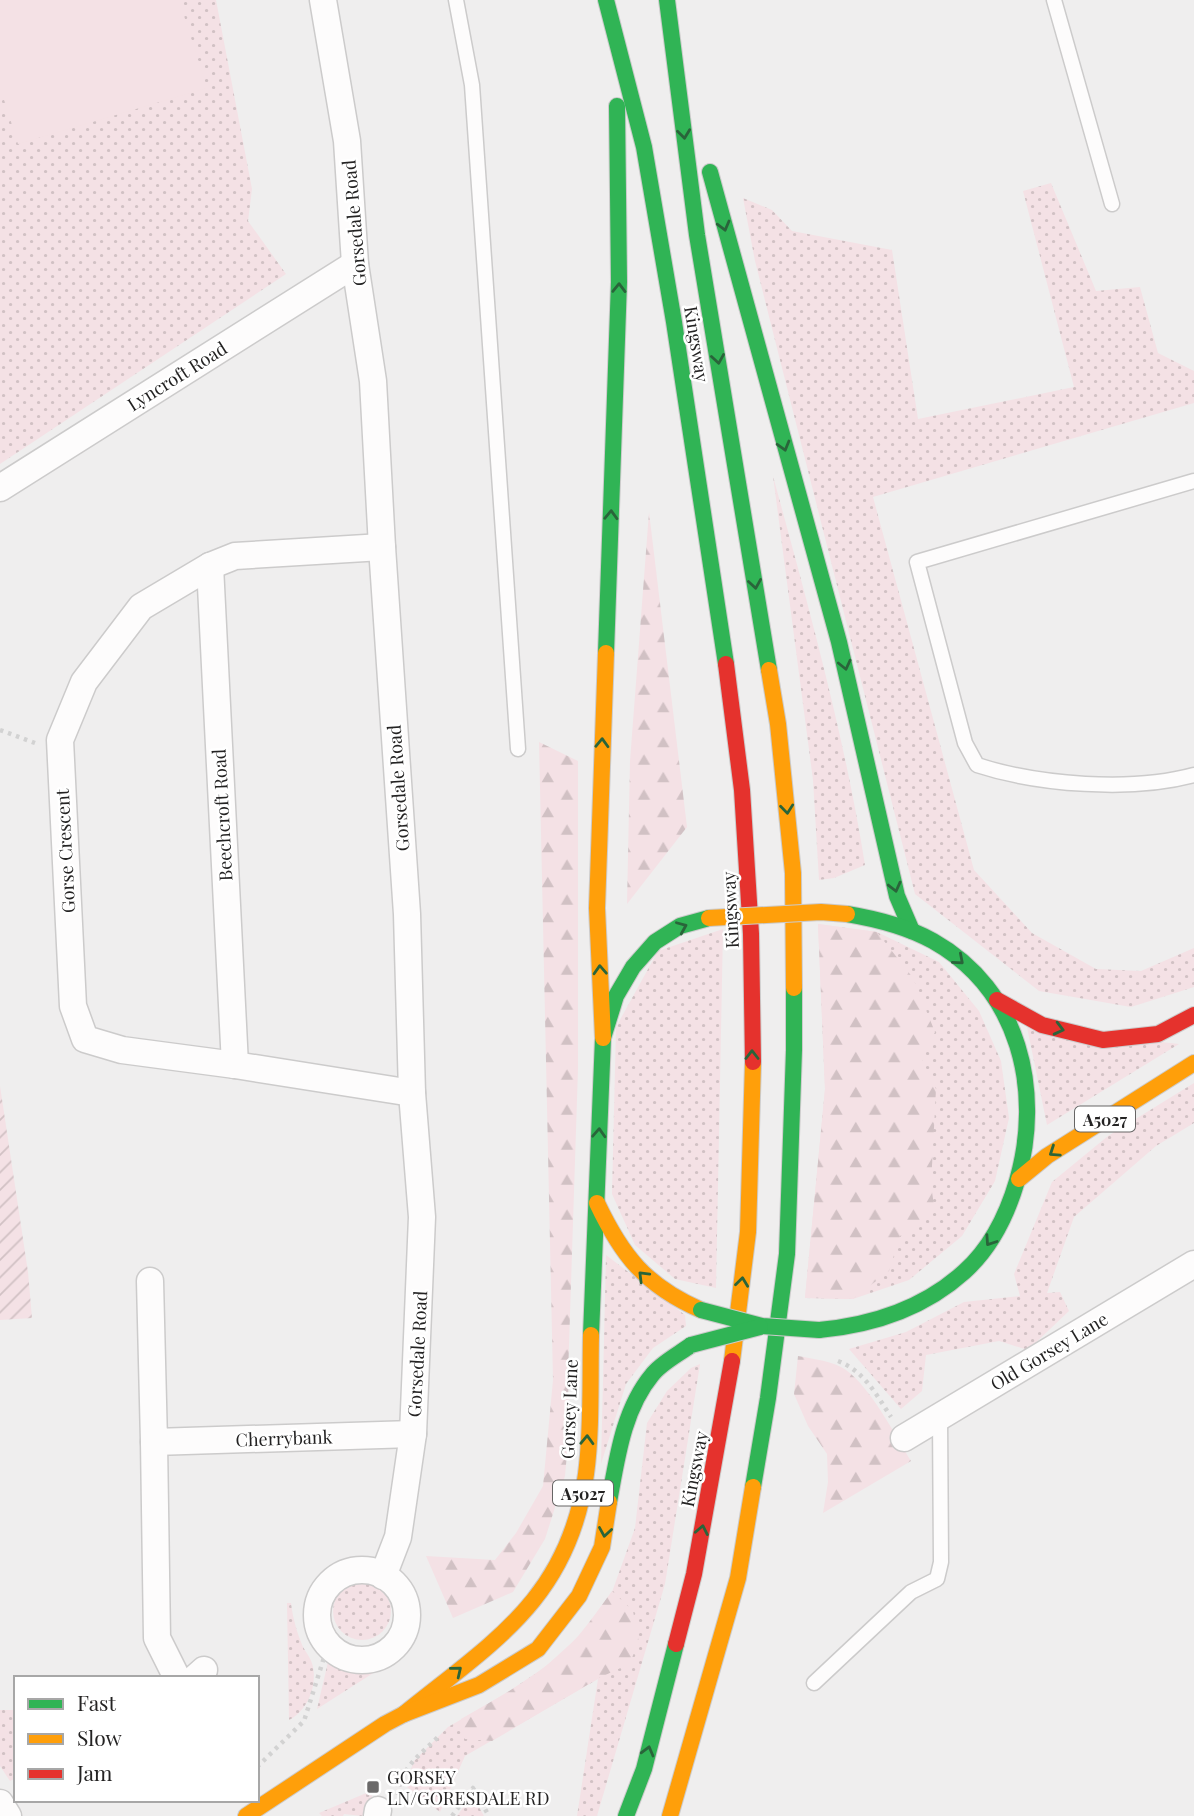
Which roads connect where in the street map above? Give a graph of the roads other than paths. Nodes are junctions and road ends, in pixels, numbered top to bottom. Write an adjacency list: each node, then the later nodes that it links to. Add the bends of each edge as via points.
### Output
1 (323, 0): 9 (street, Gorsedale Road, via 347,141)
2 (456, 0): 14 (lane, via 472,85)
3 (606, 0): 7 (main road, Kingsway)
4 (667, 0): 6 (main road, Kingsway)
5 (1054, 0): 8 (lane)
6 (670, 18): 16 (main road, one-way to 16, via 839,642 897,897); 40 (main road, Kingsway, one-way to 40, via 697,235 778,724 793,873 794,1050 786,1254 768,1398 738,1578)
7 (614, 30): 19 (main road, one-way to 7, via 597,908 620,282); 39 (main road, Kingsway, one-way to 7, via 644,1769 694,1574 729,1385 748,1232 751,934 744,817 725,655 644,147)
8 (1112, 204)
9 (355, 264): 11 (street, Lyncroft Road); 12 (street, Gorsedale Road, via 373,381)
10 (1194, 481): 15 (lane, via 917,562 965,743 977,765 1066,782 1130,785)
11 (0, 488)
12 (382, 547): 13 (street, Gorse Crescent, via 235,556); 22 (street, Gorsedale Road, via 407,914)
13 (210, 566): 21 (street, Beechcroft Road); 21 (street, Gorse Crescent, via 141,607 84,682 60,740 60,752 74,1006 85,1039 122,1050)
14 (518, 749)
15 (1194, 775)
16 (912, 931): 17 (main road, one-way to 17, via 945,948); 19 (main road, one-way to 16, bridge, via 617,996 634,967 655,942 680,926 709,918 821,912 879,919)
17 (997, 1000): 18 (main road, one-way to 18, via 1042,1025 1103,1041 1158,1034); 23 (main road, via 1027,1075 1028,1143)
18 (1194, 1016)
19 (603, 1038): 24 (main road, Gorsey Lane, one-way to 19)
20 (1194, 1063): 23 (main road, A5027, one-way to 23, via 1047,1156)
21 (235, 1065): 22 (street, Gorse Crescent)
22 (412, 1093): 29 (street, Gorsedale Road, via 422,1217)
23 (1019, 1180): 27 (main road, one-way to 27, bridge, via 990,1242 965,1271 937,1293 902,1312 844,1328)
24 (596, 1202): 27 (main road, one-way to 24, bridge, via 676,1301 654,1287 610,1234); 35 (main road, Gorsey Lane / A5027, one-way to 24, via 515,1622 539,1595 570,1536 586,1472)
25 (1194, 1264): 28 (street, Old Gorsey Lane)
26 (150, 1281): 31 (street)
27 (762, 1326): 35 (main road, Gorsey Lane / A5027, one-way to 35, bridge, via 691,1345 653,1373 636,1399 619,1444 602,1547 579,1597 538,1649 479,1685)
28 (940, 1417): 30 (street, Old Gorsey Lane); 34 (lane, via 941,1562 937,1579 911,1592)
29 (413, 1434): 31 (street, Cherrybank); 32 (street, Gorsedale Road, via 398,1536)
30 (904, 1438)
31 (154, 1442): 33 (street, via 157,1638)
32 (383, 1576): 32 (street, via 403,1596 407,1624 401,1638 380,1657 353,1660 339,1654 328,1645 317,1620 323,1593 331,1582 356,1570)
33 (176, 1676)
34 (814, 1683)
35 (404, 1714): 38 (main road, Gorsey Lane / A5027)
36 (0, 1803): 37 (street)
37 (8, 1816)
38 (246, 1816)
39 (626, 1816)
40 (670, 1816)

